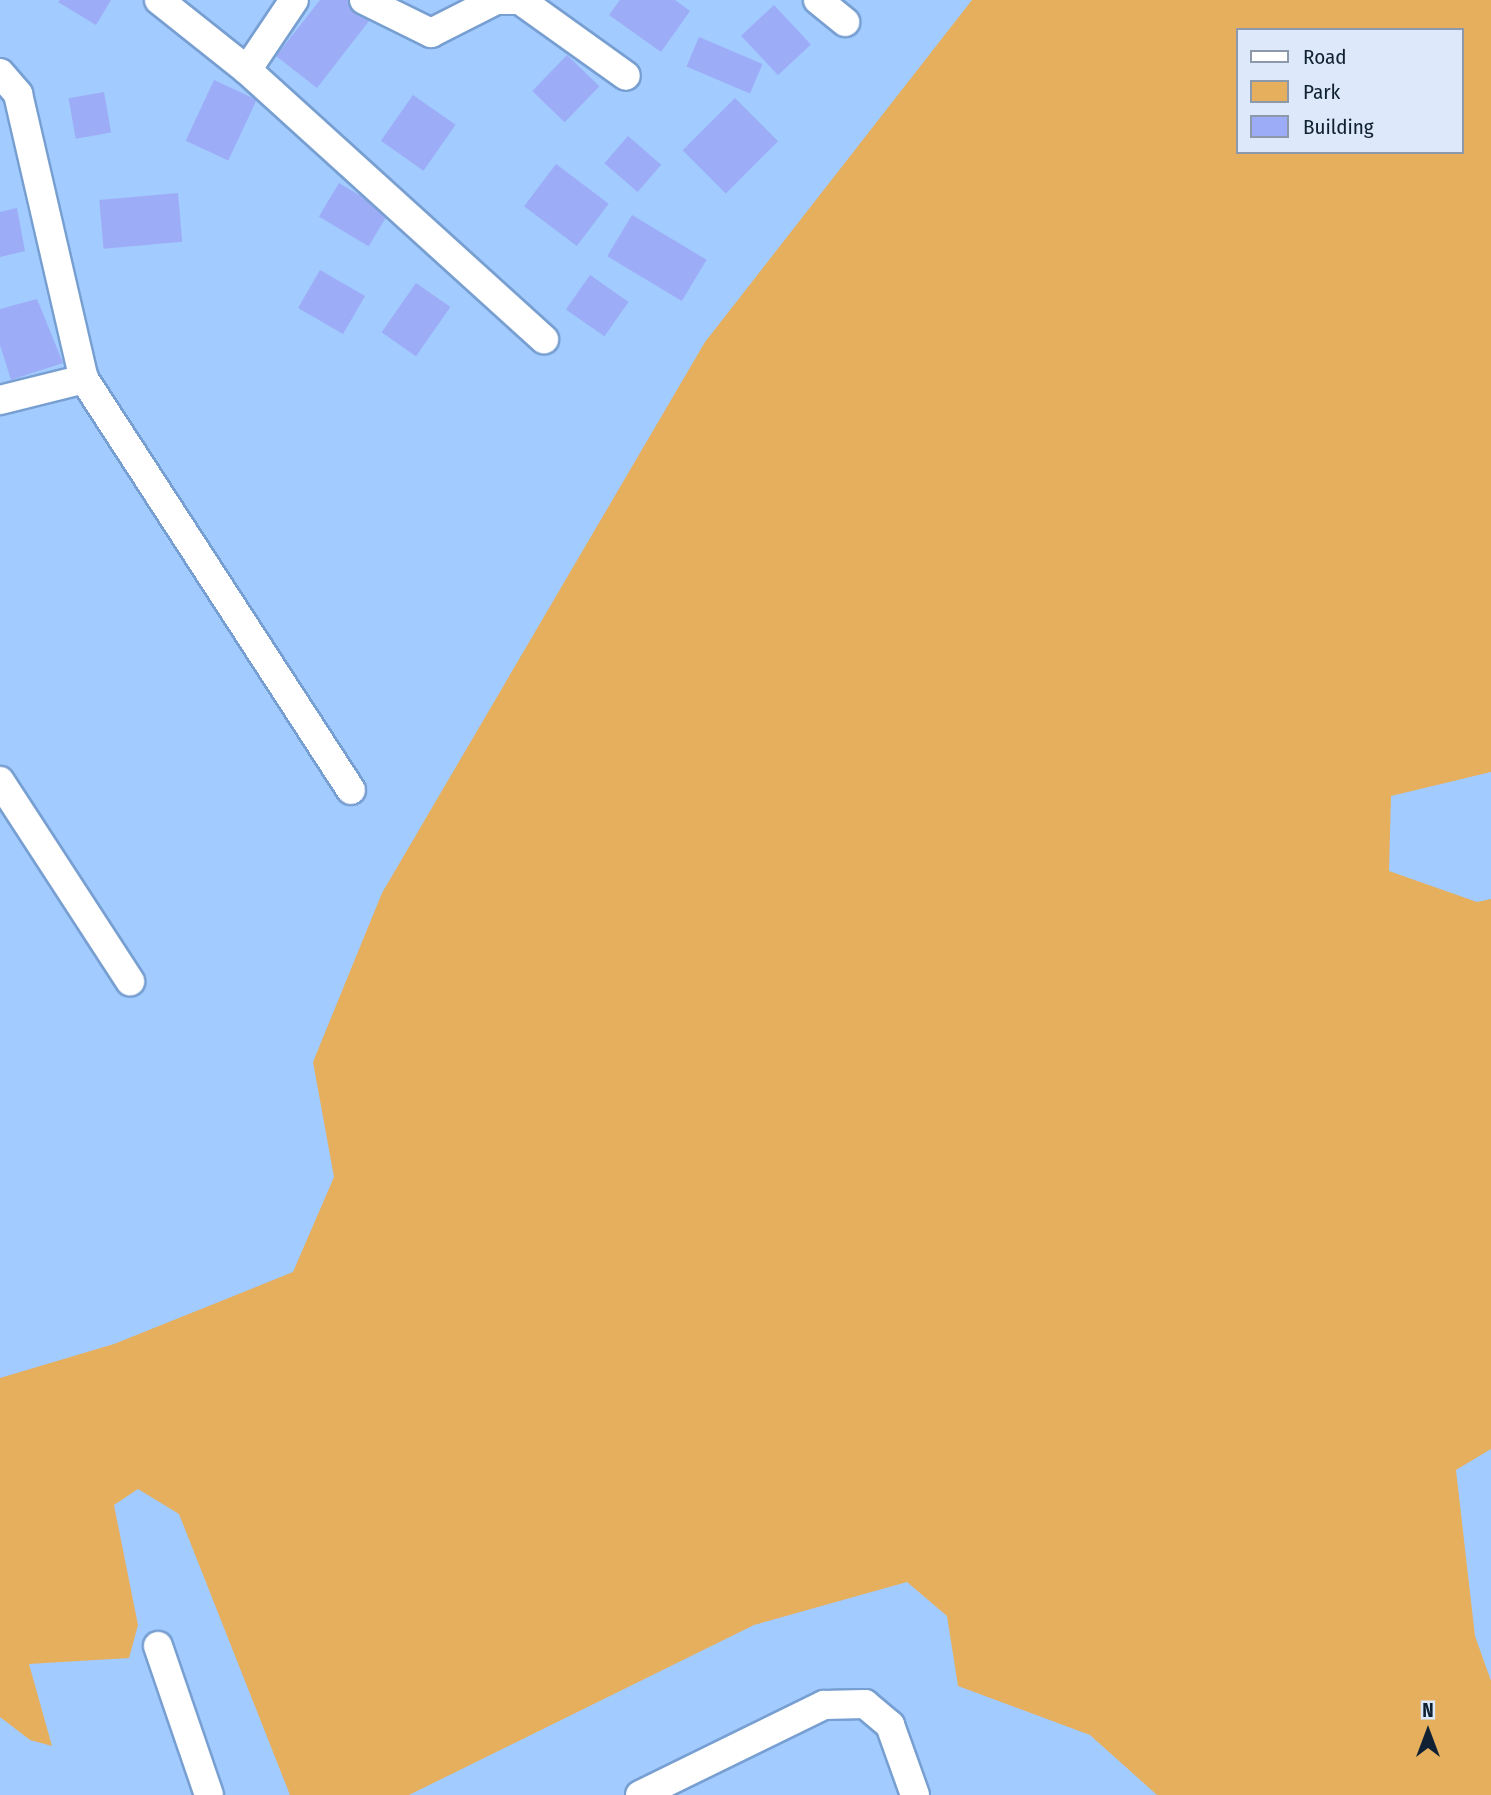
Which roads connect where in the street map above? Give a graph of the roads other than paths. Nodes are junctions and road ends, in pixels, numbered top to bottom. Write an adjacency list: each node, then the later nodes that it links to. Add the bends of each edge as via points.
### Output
1 (159, 0): 6 (street)
2 (294, 0): 6 (street)
3 (363, 0): 8 (street, via 431,33 496,0 520,0)
4 (818, 0): 5 (street)
5 (845, 22)
6 (247, 70): 9 (street)
7 (0, 73): 10 (street, via 18,93)
8 (626, 76)
9 (544, 339)
10 (84, 379): 11 (street); 13 (street)
11 (0, 400)
12 (0, 781): 14 (street)
13 (351, 790)
14 (131, 981)
15 (158, 1646): 16 (street)
16 (209, 1795)
17 (640, 1795): 18 (street, via 824,1705 865,1703 890,1725)
18 (915, 1795)

